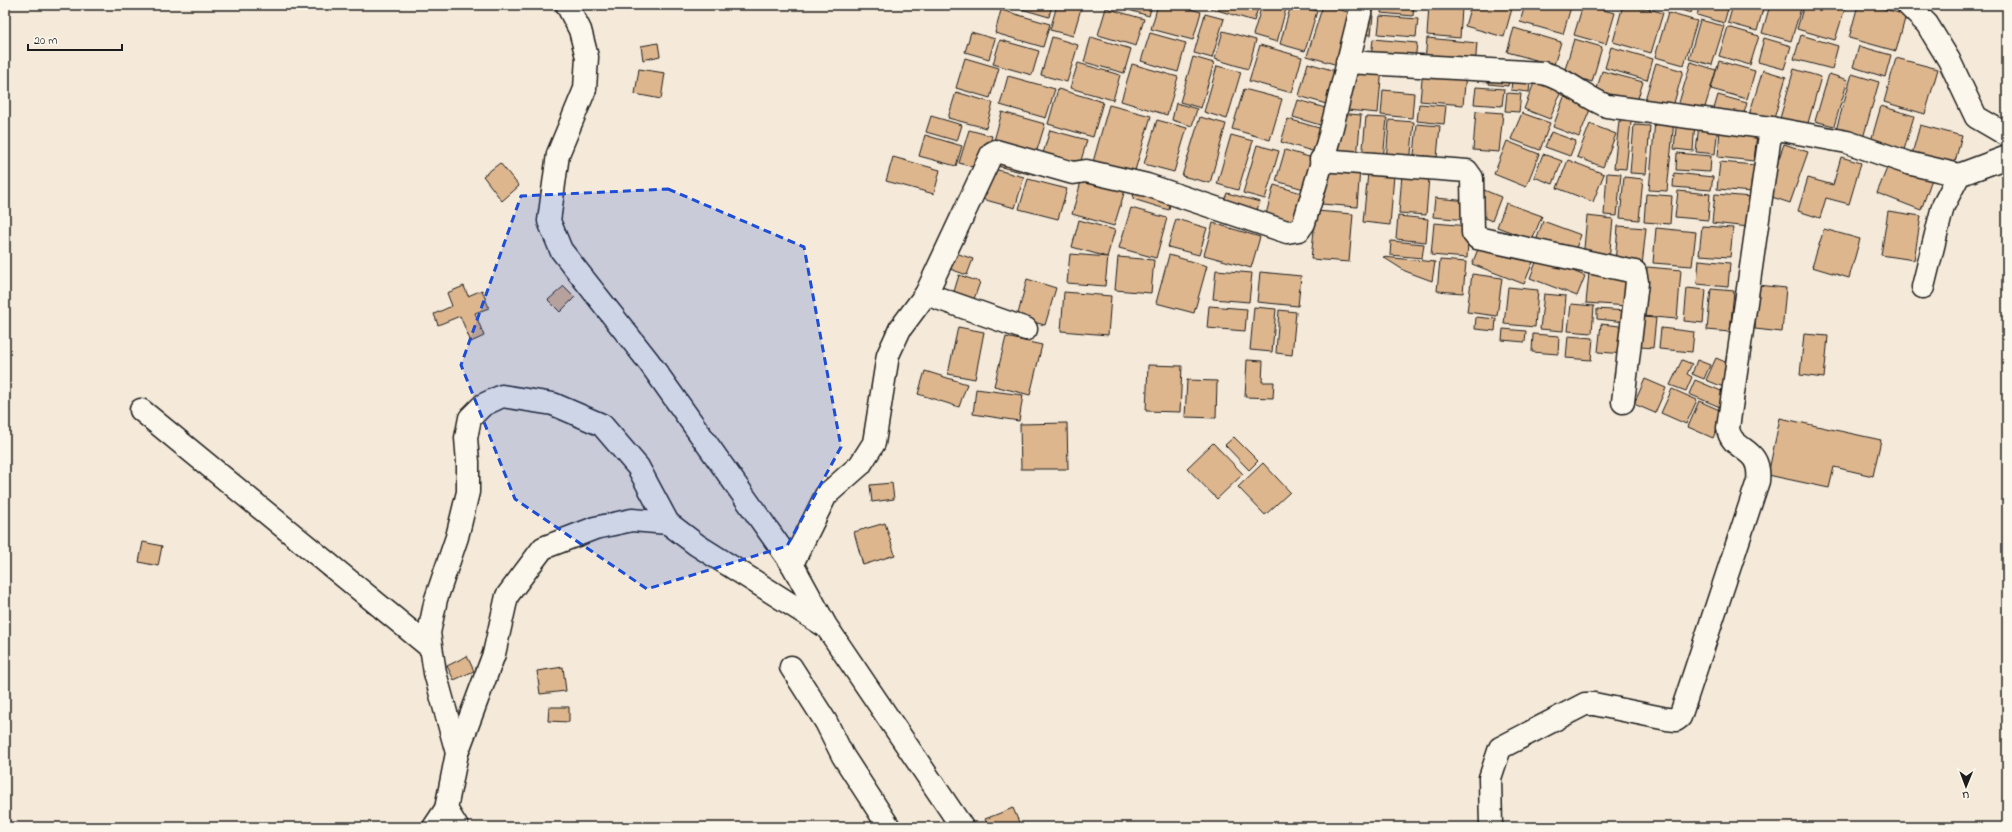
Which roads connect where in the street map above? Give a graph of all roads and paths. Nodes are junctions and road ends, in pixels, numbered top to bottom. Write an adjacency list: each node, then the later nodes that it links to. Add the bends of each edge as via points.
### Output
1 (567, 5): 16 (street, via 580,30 587,57 585,89 558,154 549,221 561,250 649,362)
2 (1362, 5): 4 (street)
3 (1908, 5): 6 (street, via 1928,24 1949,60 1976,117)
4 (1347, 62): 5 (street, via 1543,73 1567,82 1607,106); 8 (street, via 1330,135)
5 (1770, 128): 9 (street, via 1846,142 1908,163); 26 (street, via 1728,428 1732,441 1748,451 1758,464 1758,481 1682,710 1676,720 1585,704 1500,748 1490,778)
6 (2007, 135)
7 (2007, 157): 9 (street)
8 (1321, 160): 11 (street, via 1304,223 1299,230 1287,232 1147,185 1086,171 1073,173 996,151 992,153); 13 (street, via 1467,171 1472,178 1473,233 1476,238 1635,272 1637,282)
9 (1959, 175): 10 (street, via 1943,206)
10 (1923, 287)
11 (926, 294): 12 (street); 16 (street, via 900,329 888,355 874,443 860,465 826,495)
12 (1026, 329)
13 (1623, 402)
14 (141, 410): 18 (street)
15 (668, 523): 17 (street, via 697,545); 18 (street, via 638,467 602,425 553,404 502,396 483,405 470,418 466,438 468,492 457,537 436,599 429,633); 20 (street, via 632,520 595,528 542,548 507,596 494,654)
16 (792, 564): 17 (street)
17 (826, 626): 25 (street)
18 (431, 648): 20 (street, via 434,673)
19 (791, 667): 24 (street, via 826,722 843,756)
20 (457, 753): 21 (street)
21 (446, 809): 22 (street); 23 (street)
22 (434, 827)
23 (458, 827)
24 (889, 827)
25 (962, 827)
26 (1491, 827)

